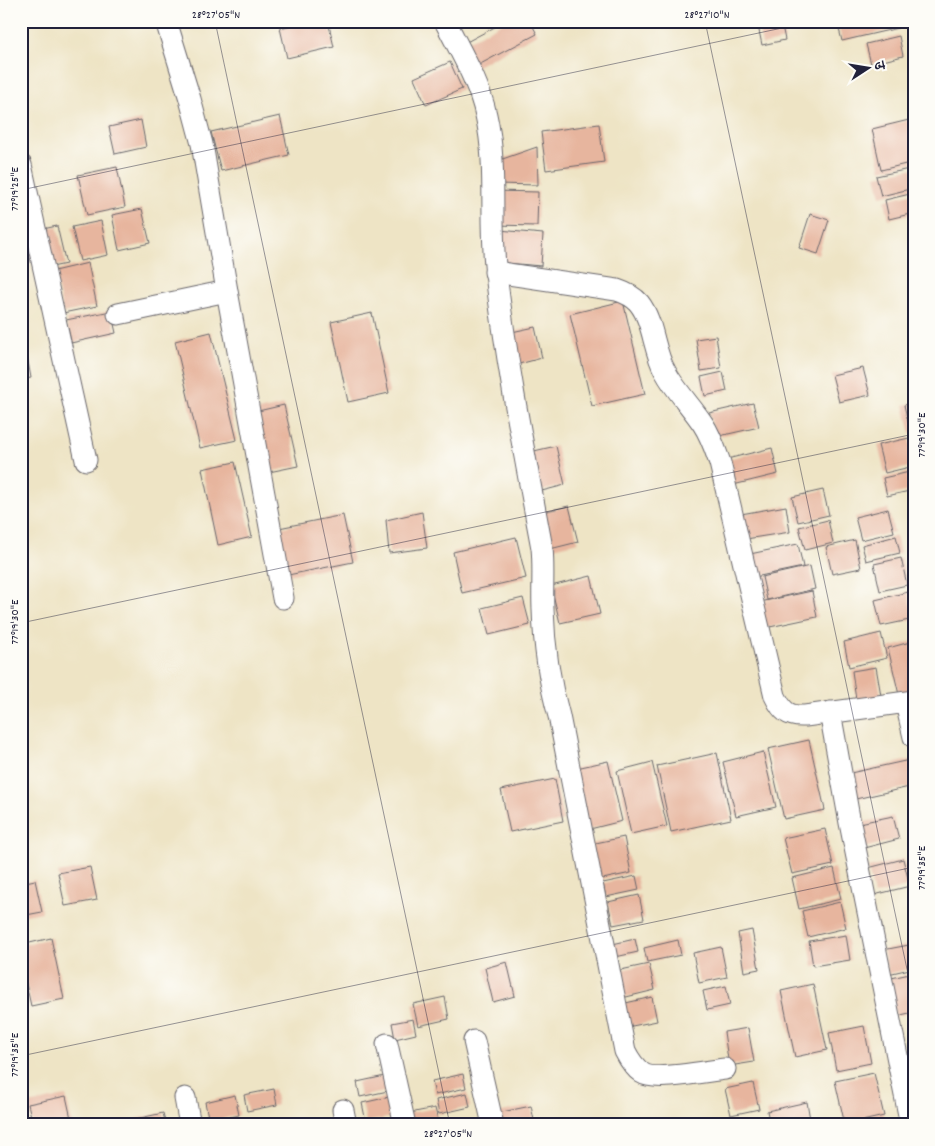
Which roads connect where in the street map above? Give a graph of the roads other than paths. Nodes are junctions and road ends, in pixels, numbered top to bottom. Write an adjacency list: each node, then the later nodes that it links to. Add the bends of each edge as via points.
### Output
1 (166, 21): 5 (street, via 202,144)
2 (446, 21): 4 (street, via 478,88 486,114 490,139)
3 (21, 165): 7 (street)
4 (495, 272): 10 (street, via 617,290 640,304 664,370 704,425 720,462 775,696 787,714); 14 (street, via 542,548 547,665 625,1051 644,1074 654,1077)
5 (227, 291): 6 (street); 8 (street)
6 (118, 314)
7 (86, 460)
8 (283, 598)
9 (910, 702): 10 (street); 11 (street)
10 (830, 712): 19 (street)
11 (914, 737)
12 (474, 1041): 18 (street)
13 (387, 1044): 17 (street)
14 (725, 1069)
15 (184, 1098): 16 (street)
16 (190, 1125)
17 (405, 1125)
18 (493, 1125)
19 (911, 1125)

